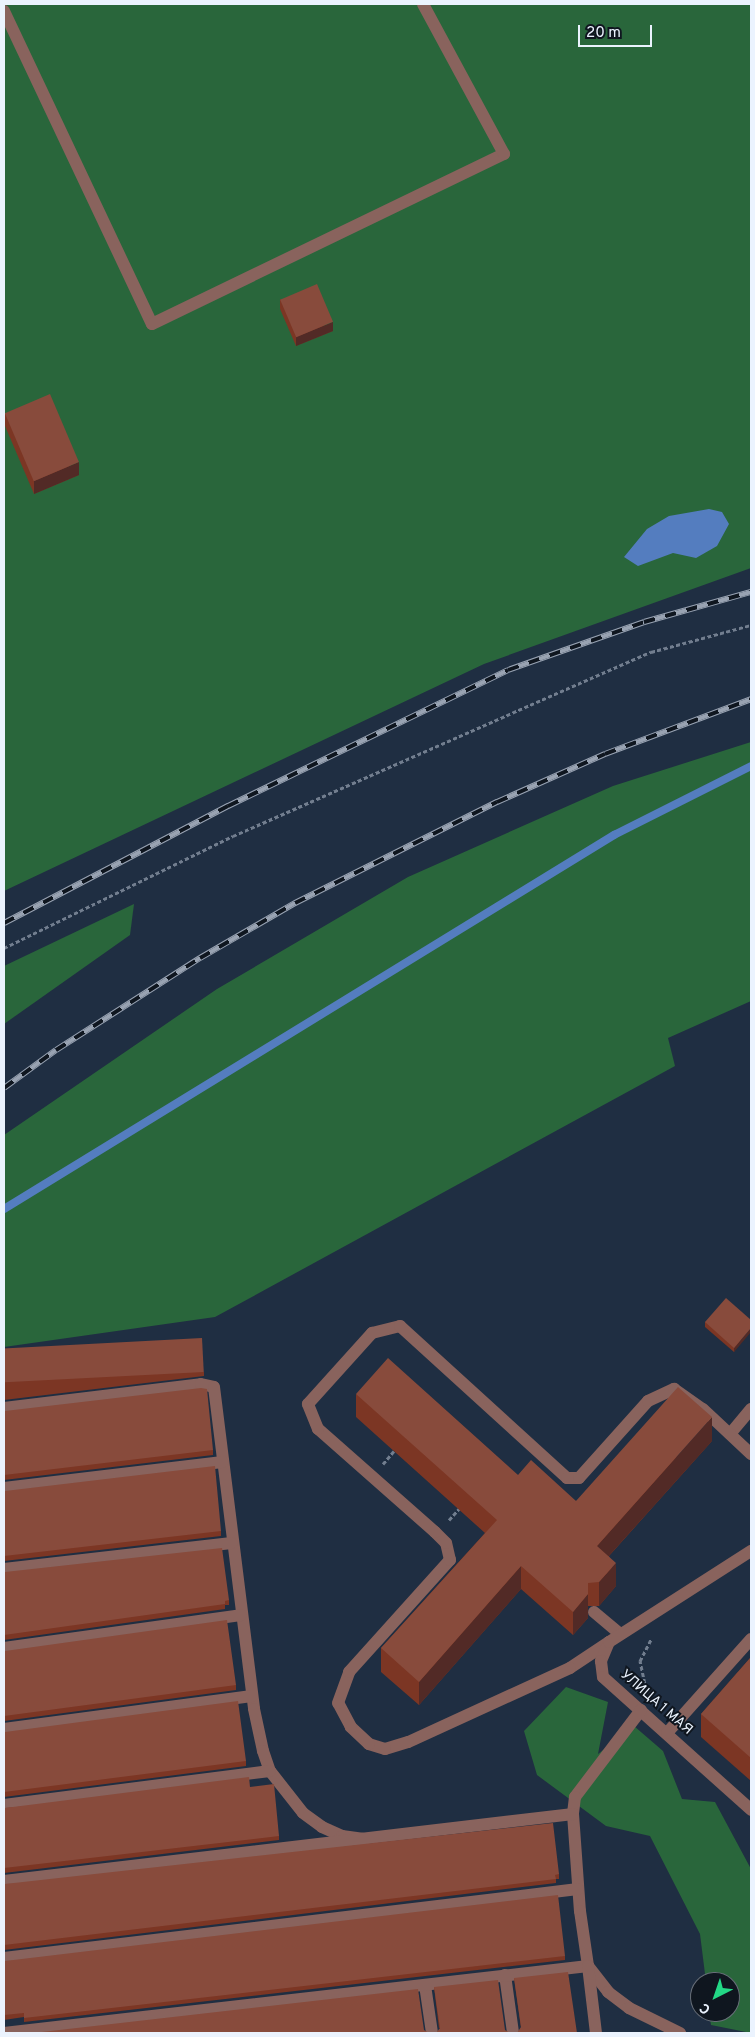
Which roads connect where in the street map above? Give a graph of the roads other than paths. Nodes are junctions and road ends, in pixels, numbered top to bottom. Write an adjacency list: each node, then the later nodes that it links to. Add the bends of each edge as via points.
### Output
1 (423, 4): 2 (street, via 504,154 152,324)
2 (4, 11)
3 (4, 1408): 7 (street, via 208,1384 216,1392)
4 (751, 1408): 5 (street)
5 (730, 1434): 6 (street); 16 (street, via 674,1390 648,1401 579,1478 567,1478 400,1326 372,1333 308,1404 318,1429 435,1532 446,1544 450,1560 349,1672 338,1702 351,1727 369,1744 385,1749 408,1742 570,1668)
6 (751, 1454)
7 (222, 1462): 8 (street); 9 (street)
8 (4, 1488)
9 (232, 1543): 11 (street); 13 (street)
10 (751, 1551): 14 (street)
11 (4, 1569)
12 (594, 1612): 14 (street)
13 (241, 1615): 17 (street); 18 (street)
14 (620, 1634): 16 (street)
15 (751, 1639): 21 (street)
16 (609, 1642): 19 (street, УЛИЦА 1 МАЯ, via 601,1661 603,1677)
17 (4, 1648)
18 (252, 1696): 20 (street); 22 (street)
19 (641, 1710): 21 (street, УЛИЦА 1 МАЯ); 25 (street, via 575,1797)
20 (4, 1729)
21 (667, 1733): 24 (street, УЛИЦА 1 МАЯ)
22 (270, 1771): 23 (street); 26 (street, via 304,1813 322,1827 342,1836)
23 (4, 1805)
24 (751, 1810)
25 (573, 1814): 26 (street); 28 (street)
26 (364, 1839): 27 (street)
27 (4, 1881)
28 (578, 1889): 29 (street); 30 (street)
29 (4, 1958)
30 (588, 1966): 31 (street); 36 (street); 37 (street, via 608,1992 629,2008)
31 (505, 1975): 32 (street); 35 (street)
32 (425, 1984): 33 (street); 34 (street)
33 (4, 2033)
34 (432, 2033)
35 (513, 2033)
36 (596, 2033)
37 (680, 2033)

